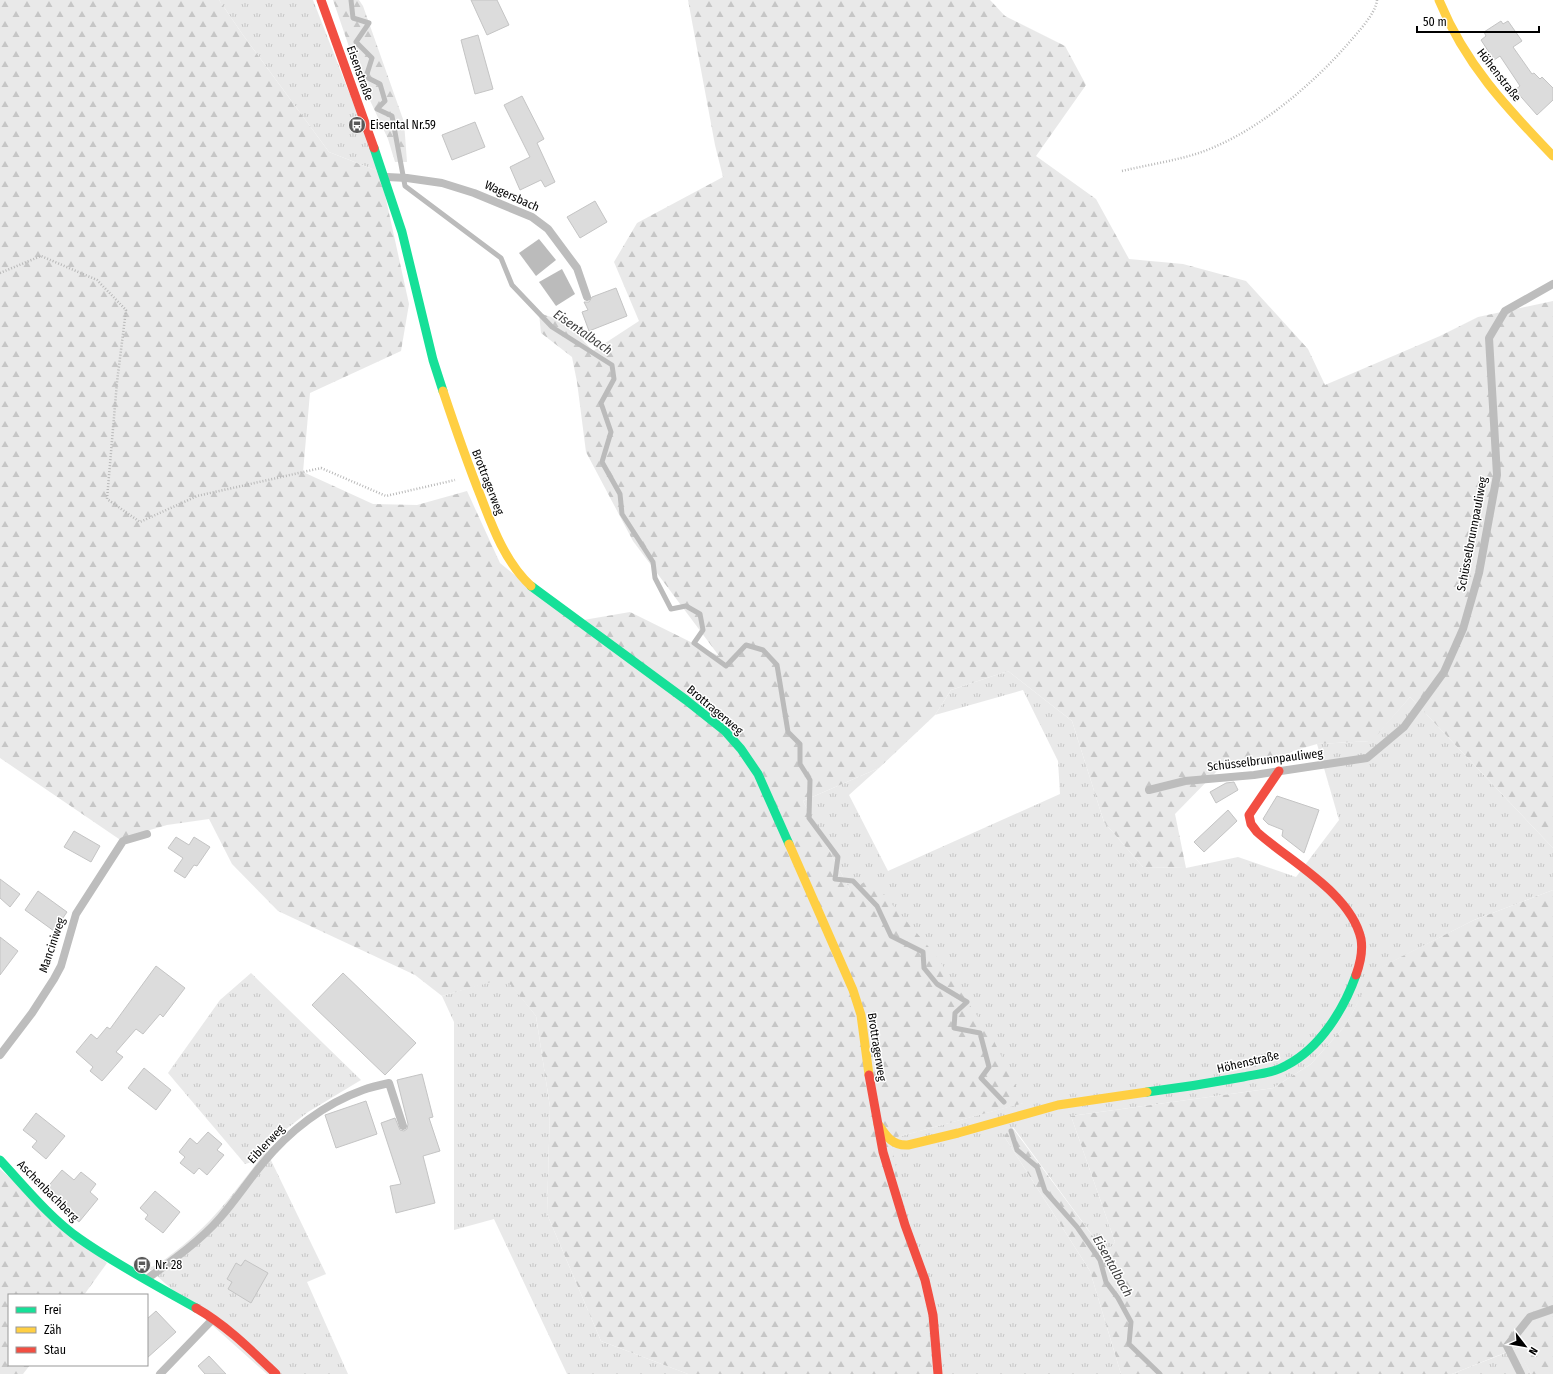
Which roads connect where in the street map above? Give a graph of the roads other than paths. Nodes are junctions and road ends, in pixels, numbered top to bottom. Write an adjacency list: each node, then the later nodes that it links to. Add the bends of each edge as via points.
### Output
1 (320, 0): 4 (street, Eisenstraße)
2 (1439, 0): 3 (street, Höhenstraße, via 1450,28 1480,73)
3 (1553, 156)
4 (386, 177): 6 (lane, Wagersbach, via 442,184 474,193 532,217 548,229 577,268); 11 (street, Brottragerweg, via 433,360 472,476 506,556 521,577 539,593 686,700 724,731 741,749 758,774 853,990 861,1015)
5 (1553, 284): 7 (lane, Schüsselbrunnpauliweg, via 1505,311 1489,338 1497,475 1479,573 1463,629 1444,672 1404,727 1367,758)
6 (587, 297)
7 (1279, 772): 8 (lane, Schüsselbrunnpauliweg, via 1185,781); 11 (street, Höhenstraße, via 1250,815 1252,827 1333,892 1347,908 1362,940 1360,959 1353,982 1338,1014 1308,1051 1276,1070 1209,1084 1058,1104 910,1145 900,1146 888,1139)
8 (1149, 790)
9 (147, 834): 10 (lane, Manciniweg, via 123,841 72,922 61,966 54,979 32,1014)
10 (0, 1055)
11 (878, 1124): 19 (street, Brottragerweg, via 883,1152 905,1226 925,1280 933,1315)
12 (403, 1126): 14 (lane, Eiblerweg, via 389,1083 364,1089 322,1110 263,1162 221,1218 207,1232)
13 (0, 1160): 14 (street, Aschenbachberg, via 52,1216 80,1239)
14 (146, 1279): 16 (street, Aschenbachberg)
15 (1553, 1309): 20 (lane, via 1530,1317 1507,1346)
16 (213, 1319): 17 (lane); 18 (street, Aschenbachberg, via 244,1343)
17 (160, 1374)
18 (276, 1374)
19 (938, 1374)
20 (1521, 1374)

